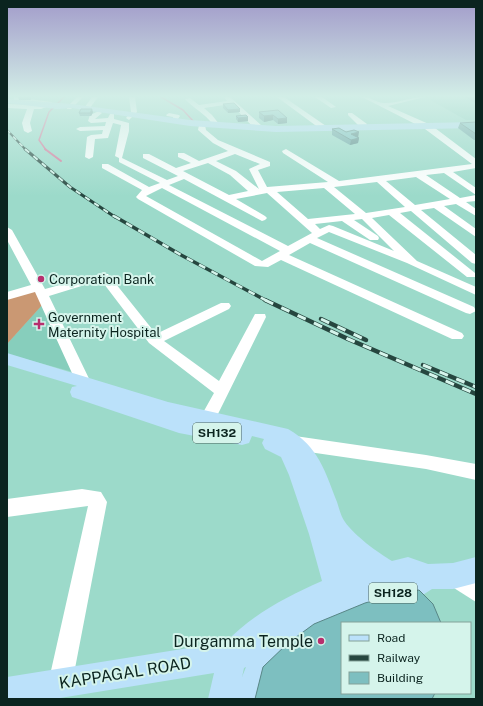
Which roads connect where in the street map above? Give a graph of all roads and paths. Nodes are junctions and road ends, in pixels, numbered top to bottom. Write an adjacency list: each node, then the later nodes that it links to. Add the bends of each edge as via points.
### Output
1 (107, 130): 9 (street, via 106,136 91,137)
2 (125, 130): 20 (street, via 120,158)
3 (202, 130): 6 (street, via 207,138)
4 (431, 130): 13 (street)
5 (286, 152): 21 (street)
6 (242, 153): 10 (street); 11 (street); 23 (street, via 267,164 253,169)
7 (181, 155): 12 (street)
8 (146, 156): 16 (street)
9 (89, 157)
10 (210, 161): 12 (street); 24 (street, via 234,173)
11 (236, 161)
12 (199, 164): 16 (street)
13 (476, 164): 15 (street)
14 (105, 166): 22 (street)
15 (445, 170): 17 (street); 25 (street)
16 (175, 172): 18 (street)
17 (418, 174): 19 (street); 28 (street)
18 (184, 176): 20 (street); 26 (street)
19 (378, 179): 21 (street); 30 (street)
20 (165, 184): 22 (street); 41 (street)
21 (331, 184): 23 (street); 33 (street)
22 (148, 190): 41 (street, via 142,197 259,264 264,265)
23 (267, 190): 24 (street); 36 (street)
24 (255, 192): 26 (street)
25 (476, 192)
26 (228, 198): 34 (street)
27 (476, 198): 28 (street)
28 (459, 201): 29 (street); 32 (street)
29 (437, 204): 30 (street); 38 (street)
30 (413, 208): 31 (street); 42 (street)
31 (392, 212): 33 (street); 44 (street)
32 (476, 213)
33 (364, 216): 35 (street); 43 (street)
34 (262, 218)
35 (344, 218): 36 (street); 40 (street)
36 (306, 222): 39 (street)
37 (7, 230): 46 (street)
38 (476, 234)
39 (314, 236): 41 (street); 43 (street, via 329,228); 50 (street)
40 (374, 238)
41 (285, 254): 52 (street)
42 (476, 261)
43 (412, 263): 45 (street)
44 (474, 274): 45 (street)
45 (455, 281): 47 (street)
46 (40, 290): 48 (street); 53 (street, via 104,276); 56 (street)
47 (476, 291)
48 (7, 296)
49 (225, 306): 53 (street)
50 (470, 310)
51 (260, 317): 57 (street)
52 (457, 336)
53 (154, 340): 57 (street)
54 (7, 359): 56 (main road, SH132)
55 (7, 369): 56 (main road, SH132)
56 (85, 388): 58 (main road, SH132); 66 (main road, SH132, via 179,425 272,443 284,448 291,454)
57 (222, 391): 58 (street)
58 (208, 418): 59 (main road, SH132, via 274,433)
59 (295, 443): 60 (street); 62 (main road, SH132, via 309,460)
60 (476, 472)
61 (7, 508): 69 (street, via 82,497 94,498 98,502)
62 (336, 528): 63 (main road, via 359,554); 66 (main road, SH132)
63 (391, 574): 64 (main road, SH128, via 408,570); 66 (main road, SH128)
64 (452, 574): 65 (street); 66 (main road, SH128, via 415,587)
65 (476, 591)
66 (346, 596): 67 (main road, SH128); 68 (main road, via 274,619 252,635)
67 (266, 650): 68 (main road, KAPPAGAL ROAD); 72 (main road)
68 (232, 656): 69 (main road, KAPPAGAL ROAD); 71 (main road)
69 (60, 684): 70 (main road, KAPPAGAL ROAD)
70 (7, 692)
71 (223, 699)
72 (249, 699)

